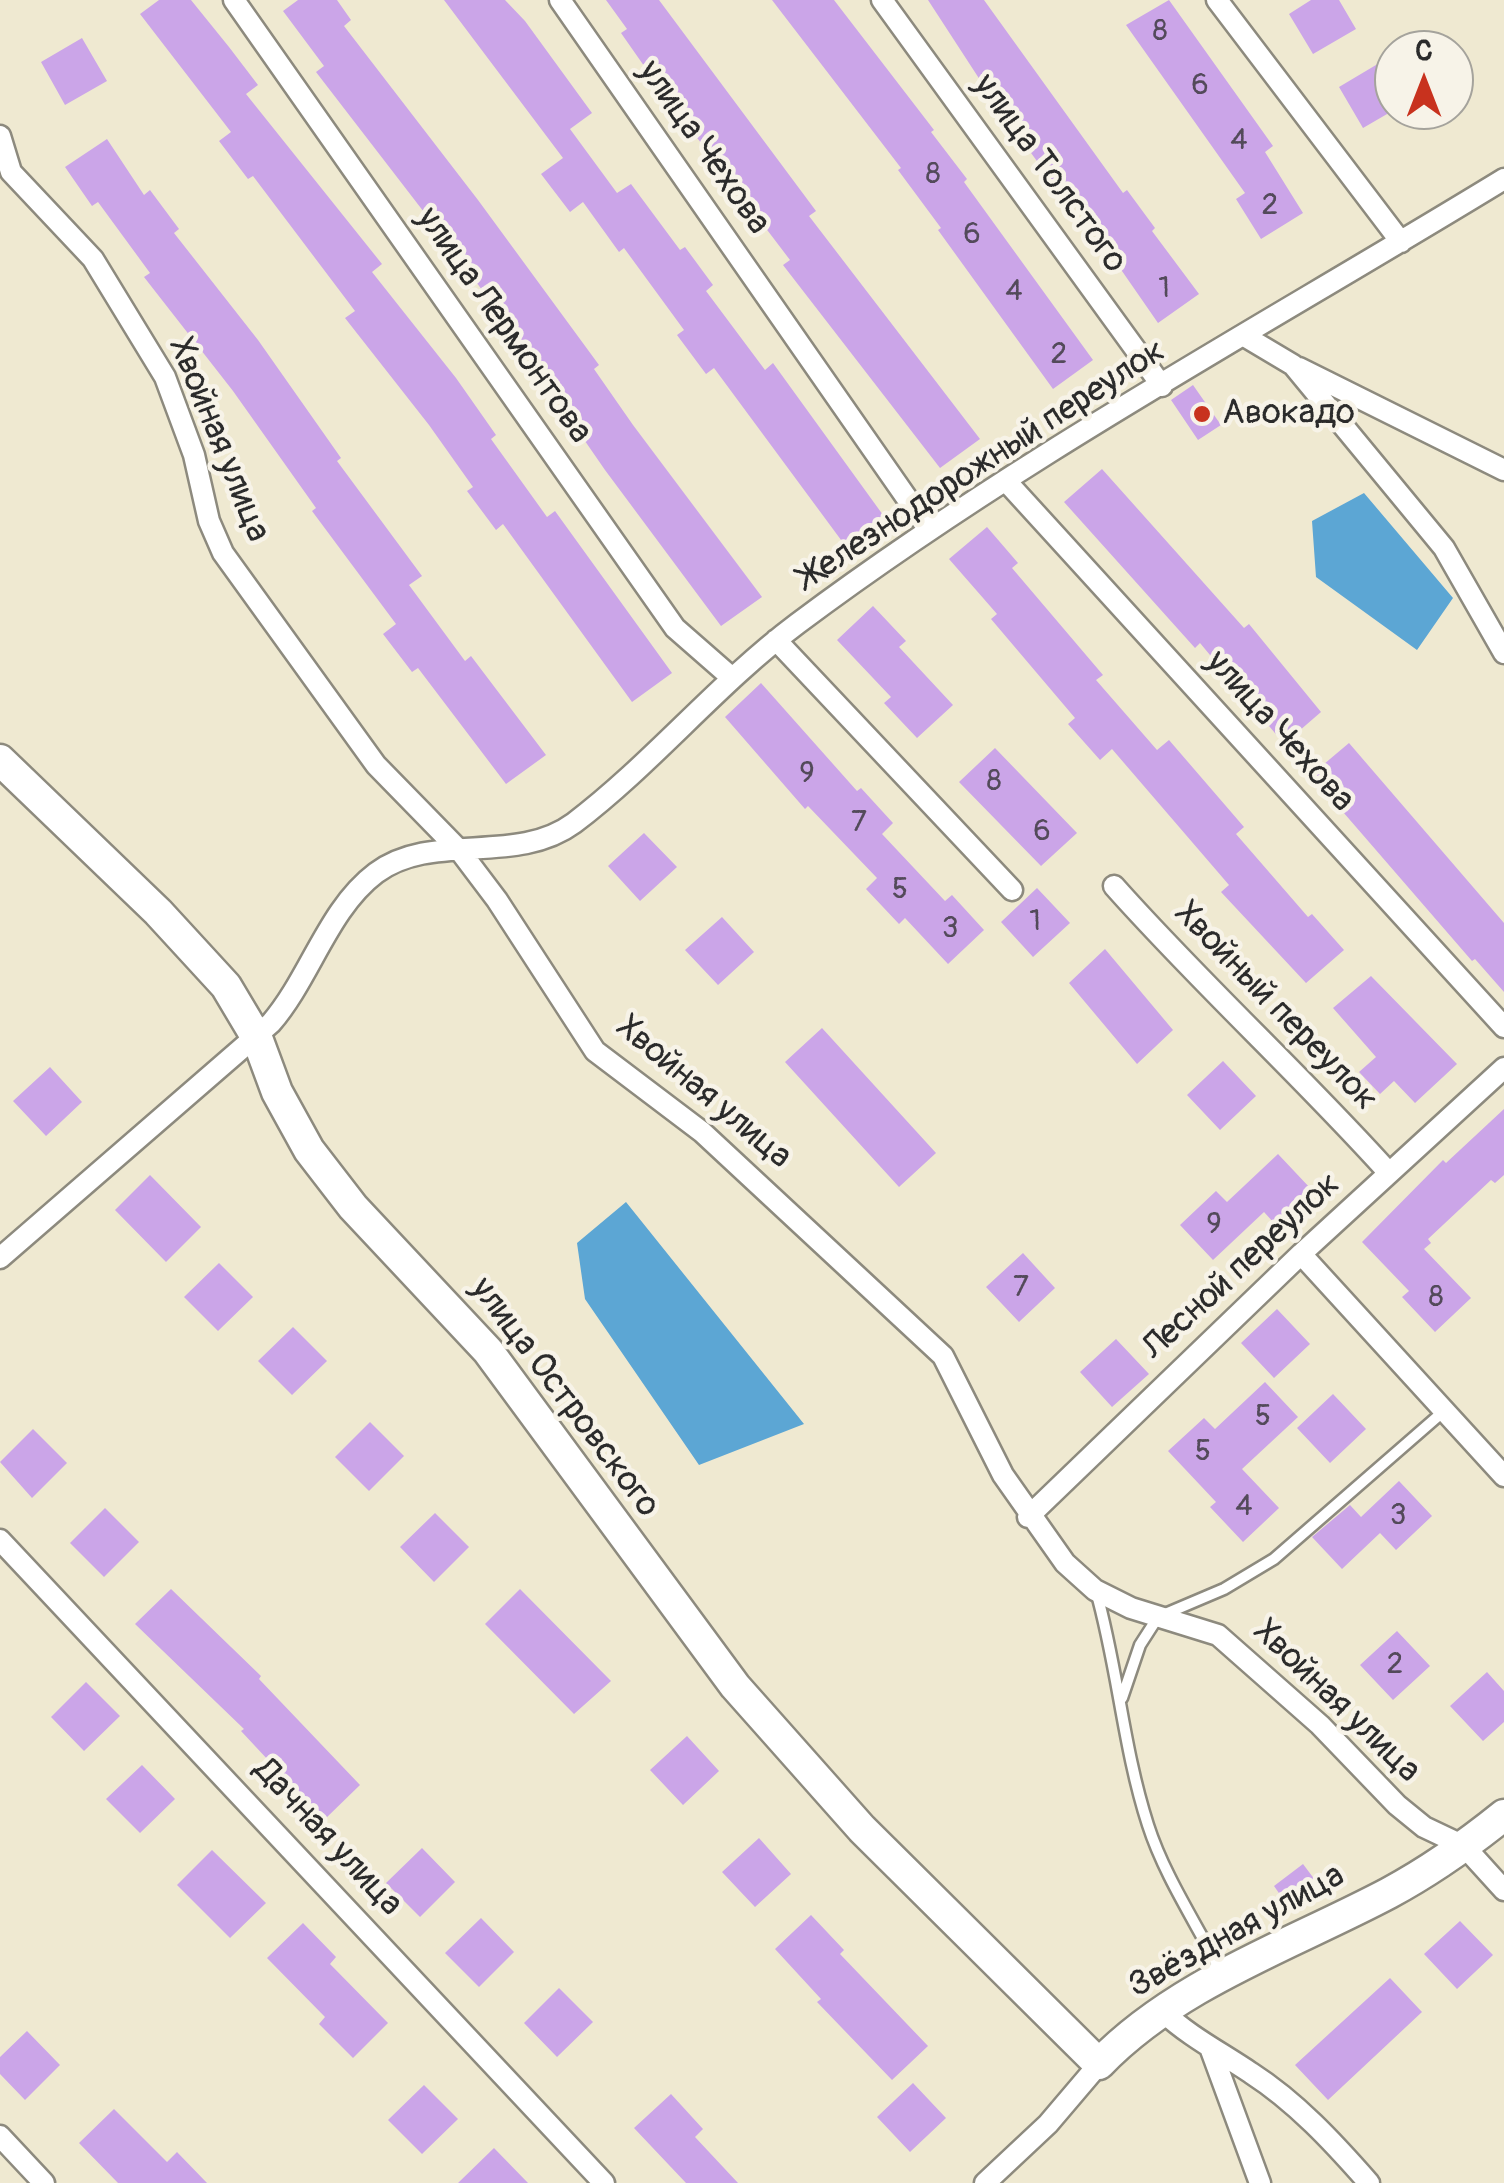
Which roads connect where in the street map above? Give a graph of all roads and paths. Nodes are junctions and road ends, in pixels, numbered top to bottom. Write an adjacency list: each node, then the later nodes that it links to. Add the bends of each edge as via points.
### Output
1 (234, 0): 16 (street, улица Лермонтова, via 676,628)
2 (560, 0): 13 (street, улица Чехова)
3 (882, 0): 10 (street, улица Толстого)
4 (1217, 0): 7 (street)
5 (0, 136): 18 (street, Хвойная улица, via 11,172 93,259 165,377 224,553 376,765)
6 (1501, 187): 7 (street, Железнодорожный переулок)
7 (1400, 242): 8 (street, Железнодорожный переулок)
8 (1246, 337): 9 (street); 10 (street, Железнодорожный переулок)
9 (1293, 365): 11 (street); 15 (street, via 1444,548)
10 (1162, 386): 12 (street, Железнодорожный переулок)
11 (1504, 470)
12 (1006, 481): 13 (street, Железнодорожный переулок); 21 (street, улица Чехова)
13 (929, 530): 14 (street, Железнодорожный переулок)
14 (776, 640): 16 (street, Железнодорожный переулок); 20 (street)
15 (1504, 654)
16 (730, 678): 18 (street, Железнодорожный переулок, via 570,826 512,846)
17 (0, 760): 22 (street, улица Островского, via 182,936 226,986)
18 (460, 851): 22 (street, Железнодорожный переулок, via 397,861 362,885 286,1006); 29 (street, Хвойная улица, via 595,1052 702,1132 943,1356)
19 (1114, 886): 24 (street, Хвойный переулок)
20 (1012, 890)
21 (1504, 1027)
22 (257, 1038): 26 (street, Железнодорожный переулок); 40 (street, улица Островского, via 277,1092 320,1165 488,1351 735,1686 888,1856)
23 (1504, 1068): 24 (street, Лесной переулок)
24 (1389, 1173): 25 (street, Лесной переулок)
25 (1300, 1254): 27 (street); 29 (street, Лесной переулок)
26 (0, 1258)
27 (1444, 1411): 28 (street); 32 (lane, via 1274,1558 1224,1589)
28 (1504, 1476)
29 (1028, 1517): 31 (street, Хвойная улица)
30 (0, 1540): 43 (street, Дачная улица)
31 (1096, 1590): 32 (street, Хвойная улица); 33 (lane)
32 (1158, 1616): 33 (lane); 35 (street, Хвойная улица, via 1218,1635 1397,1805 1424,1828)
33 (1122, 1698): 37 (lane, via 1130,1764 1148,1827)
34 (1504, 1815): 35 (street, Звёздная улица)
35 (1464, 1846): 36 (street); 37 (street, Звёздная улица, via 1391,1892)
36 (1504, 1890)
37 (1224, 1976): 38 (street, Звёздная улица)
38 (1162, 2012): 39 (street); 40 (street, Звёздная улица)
39 (1211, 2050): 45 (street); 46 (street, via 1282,2096)
40 (1098, 2064): 44 (street, Звёздная улица, via 1048,2124)
41 (0, 2137): 42 (street)
42 (44, 2183)
43 (604, 2183)
44 (985, 2183)
45 (1260, 2183)
46 (1369, 2183)

